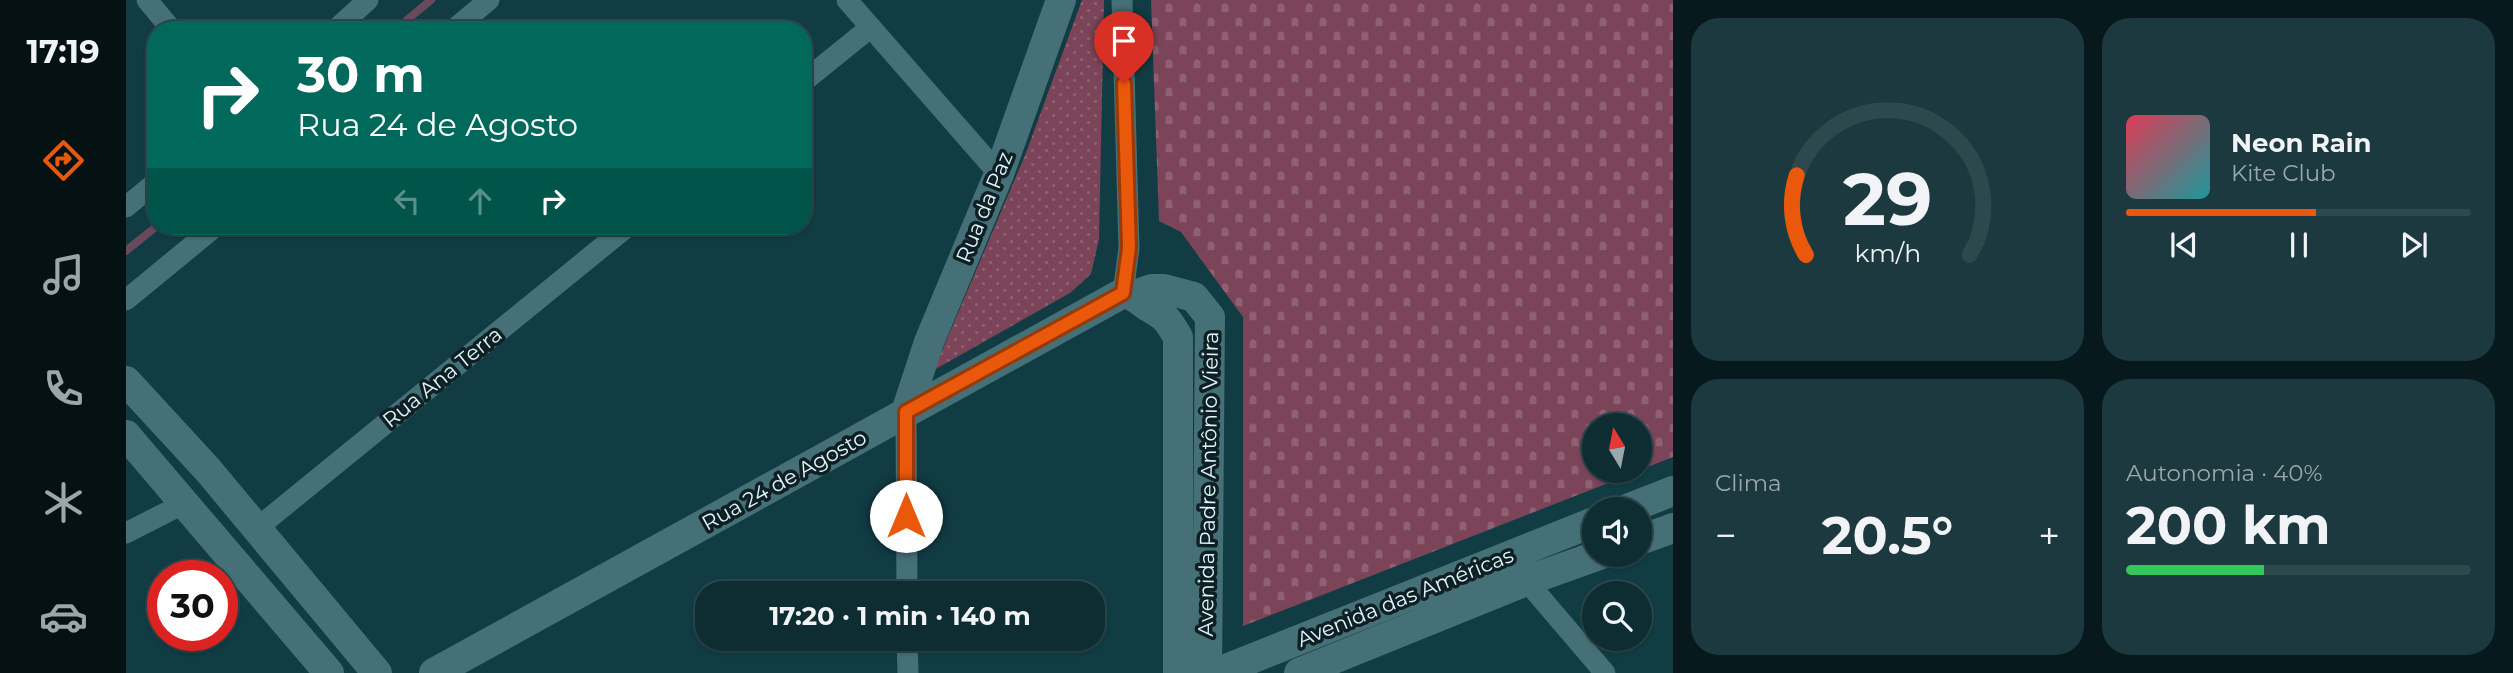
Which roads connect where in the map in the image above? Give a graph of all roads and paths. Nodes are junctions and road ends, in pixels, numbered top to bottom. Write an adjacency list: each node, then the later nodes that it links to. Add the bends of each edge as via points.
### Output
1 (147, 0): 7 (street)
2 (368, 0): 8 (street)
3 (489, 0): 9 (street)
4 (848, 0): 10 (street)
5 (1061, 0): 12 (street, Rua da Paz)
6 (1122, 0): 17 (street)
7 (164, 21)
8 (345, 21)
9 (464, 21)
10 (871, 27): 11 (street); 12 (street)
11 (812, 75)
12 (999, 174): 20 (street, Rua da Paz, via 929,342)
13 (147, 190): 14 (street)
14 (126, 207)
15 (205, 235): 18 (street)
16 (617, 235): 27 (street, Rua Ana Terra)
17 (1129, 294): 20 (street, Rua 24 de Agosto); 40 (street, Avenida Padre Antônio Vieira, via 1167,317 1178,337); 41 (street, Avenida Padre Antônio Vieira, via 1164,289 1194,297 1210,317)
18 (126, 300)
19 (126, 381): 27 (street)
20 (906, 412): 32 (street); 35 (street, Rua 24 de Agosto)
21 (126, 435): 24 (street)
22 (1673, 491): 23 (street)
23 (1652, 499)
24 (183, 504): 28 (street); 36 (street)
25 (1582, 527): 30 (street, Avenida das Américas)
26 (1673, 528): 29 (street)
27 (256, 529): 37 (street)
28 (126, 533)
29 (1652, 536)
30 (1506, 556): 33 (street); 42 (street, Avenida das Américas)
31 (1582, 561): 33 (street, Avenida das Américas)
32 (907, 581)
33 (1526, 581): 43 (street, Avenida das Américas); 44 (street)
34 (908, 651): 39 (street)
35 (481, 660): 38 (street, Rua 24 de Agosto)
36 (329, 673)
37 (377, 673)
38 (434, 673)
39 (908, 673)
40 (1178, 673)
41 (1206, 673)
42 (1216, 673)
43 (1299, 673)
44 (1605, 673)

